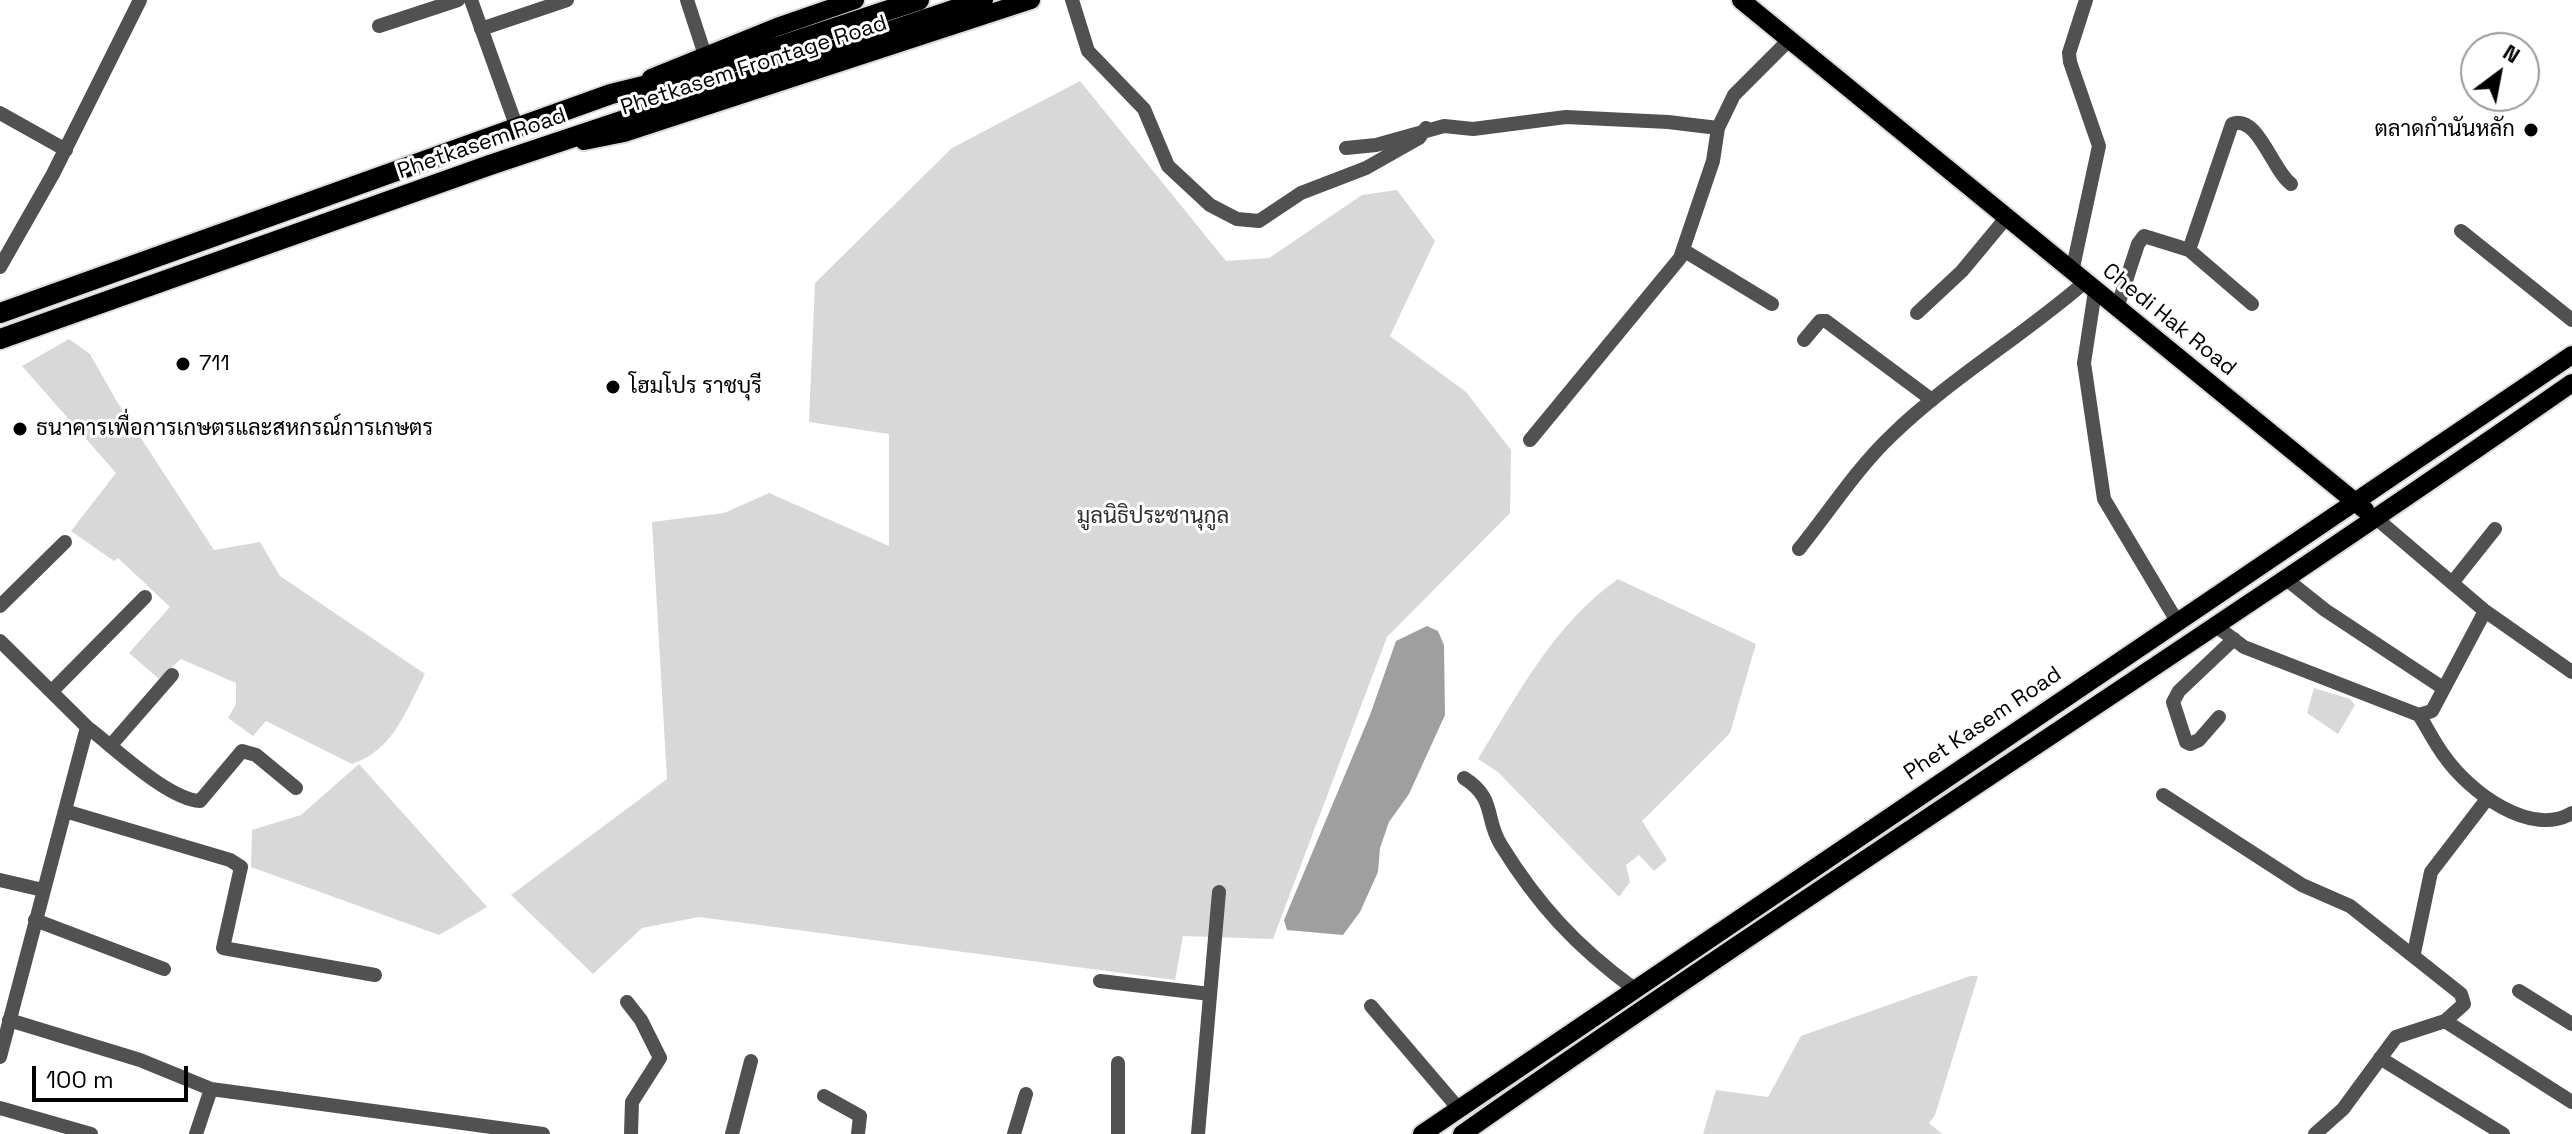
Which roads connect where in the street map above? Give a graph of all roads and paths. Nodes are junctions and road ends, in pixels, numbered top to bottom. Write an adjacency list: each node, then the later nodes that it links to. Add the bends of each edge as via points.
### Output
1 (140, 0): 24 (street)
2 (458, 0): 14 (street)
3 (471, 0): 15 (street)
4 (567, 0): 13 (street)
5 (687, 0): 17 (street)
6 (855, 0): 17 (main road, Phetkasem Frontage Road)
7 (919, 0): 18 (highway, Phetkasem Road, via 708,70)
8 (983, 0): 25 (highway, Phetkasem Road)
9 (1031, 0): 25 (main road, Phetkasem Frontage Road, via 624,133)
10 (1072, 0): 21 (street, via 1088,51 1144,109 1168,166 1210,205 1237,219 1259,221 1301,193 1406,146)
11 (1741, 0): 16 (main road, Chedi Hak Road)
12 (2086, 0): 32 (street, via 2069,53 2099,146)
13 (543, 4): 15 (street)
14 (379, 26)
15 (481, 29): 20 (street)
16 (1789, 40): 22 (street, via 1734,95); 27 (main road, Chedi Hak Road)
17 (705, 55): 18 (main road, Phetkasem Frontage Road)
18 (611, 94): 20 (highway, Phetkasem Road)
19 (0, 113): 24 (street)
20 (517, 128): 36 (highway, Phetkasem Road)
21 (1426, 128): 22 (street, via 1473,129 1566,117); 23 (street, via 1376,145)
22 (1718, 128): 29 (street, via 1713,161)
23 (1346, 148)
24 (66, 150): 31 (street)
25 (533, 150): 39 (highway, Phetkasem Road)
26 (2291, 184): 30 (street, via 2278,172 2253,128 2244,122 2232,124)
27 (2006, 218): 32 (main road, Chedi Hak Road); 37 (street, via 1962,271)
28 (2461, 231): 38 (street)
29 (1683, 250): 33 (street); 44 (street)
30 (2189, 250): 34 (street); 35 (street, via 2152,237 2141,239)
31 (0, 267)
32 (2084, 281): 35 (main road, Chedi Hak Road); 43 (street, via 2025,333); 55 (street, via 2084,363 2104,499)
33 (1772, 304)
34 (2252, 304)
35 (2117, 308): 45 (main road, Chedi Hak Road)
36 (0, 313)
37 (1917, 313)
38 (2572, 320)
39 (0, 339)
40 (1804, 340): 43 (street, via 1826,321)
41 (2572, 355): 45 (main road, Phet Kasem Road)
42 (2572, 383): 46 (main road, Phet Kasem Road)
43 (1932, 400): 49 (street, via 1890,436)
44 (1530, 440)
45 (2356, 503): 46 (main road, Chedi Hak Road); 55 (main road, Phet Kasem Road)
46 (2377, 519): 50 (main road, Phet Kasem Road); 51 (street, Chedi Hak Road)
47 (2495, 529): 51 (street)
48 (65, 542): 53 (street)
49 (1799, 549)
50 (2286, 579): 56 (main road, Phet Kasem Road); 61 (street)
51 (2452, 583): 54 (street, Chedi Hak Road)
52 (145, 597): 62 (street)
53 (0, 606)
54 (2485, 611): 59 (street, Chedi Hak Road); 61 (street)
55 (2178, 623): 77 (main road, Phet Kasem Road)
56 (2216, 626): 57 (street); 79 (main road, Phet Kasem Road)
57 (2234, 639): 63 (street); 64 (street, via 2174,696 2190,744)
58 (0, 641): 62 (street)
59 (2572, 672)
60 (172, 675): 66 (street)
61 (2443, 688): 63 (street, via 2432,711)
62 (53, 690): 65 (street)
63 (2419, 715): 70 (street, via 2446,760)
64 (2219, 717)
65 (87, 727): 66 (street); 71 (street)
66 (111, 745): 68 (street, via 193,800 200,801 242,751 256,755)
67 (1464, 778): 83 (street, via 1483,794 1499,843 1557,924)
68 (296, 788)
69 (2163, 795): 78 (street, via 2302,885 2350,906)
70 (2487, 799): 72 (street, via 2536,820 2553,821); 78 (street, via 2431,872)
71 (65, 811): 74 (street); 81 (street, via 241,867 223,948)
72 (2572, 813)
73 (0, 880): 74 (street)
74 (43, 890): 76 (street)
75 (1219, 892): 85 (street)
76 (35, 920): 80 (street); 88 (street)
77 (1701, 943): 79 (main road); 83 (main road, Phet Kasem Road)
78 (2414, 953): 89 (street, via 2461,994 2464,1004)
79 (1713, 960): 111 (main road, Phet Kasem Road)
80 (164, 969)
81 (375, 975)
82 (1100, 981): 85 (street)
83 (1633, 988): 100 (main road, Phet Kasem Road)
84 (2519, 991): 90 (street)
85 (1210, 994): 109 (street)
86 (627, 1002): 104 (street, via 660,1058 632,1102)
87 (1371, 1006): 100 (street)
88 (9, 1020): 91 (street); 95 (street, via 140,1060)
89 (2445, 1021): 92 (street, via 2396,1037); 98 (street)
90 (2572, 1024)
91 (0, 1057)
92 (2380, 1058): 112 (street, via 2343,1109); 113 (street)
93 (751, 1061): 105 (street)
94 (1118, 1063): 108 (street)
95 (211, 1089): 102 (street); 103 (street)
96 (1026, 1094): 107 (street)
97 (824, 1096): 106 (street, via 860,1116)
98 (2572, 1102)
99 (0, 1108): 101 (street)
100 (1459, 1109): 110 (main road, Phet Kasem Road)
101 (91, 1134)
102 (196, 1134)
103 (543, 1134)
104 (631, 1134)
105 (732, 1134)
106 (858, 1134)
107 (1014, 1134)
108 (1118, 1134)
109 (1198, 1134)
110 (1422, 1134)
111 (1462, 1134)
112 (2315, 1134)
113 (2503, 1134)

